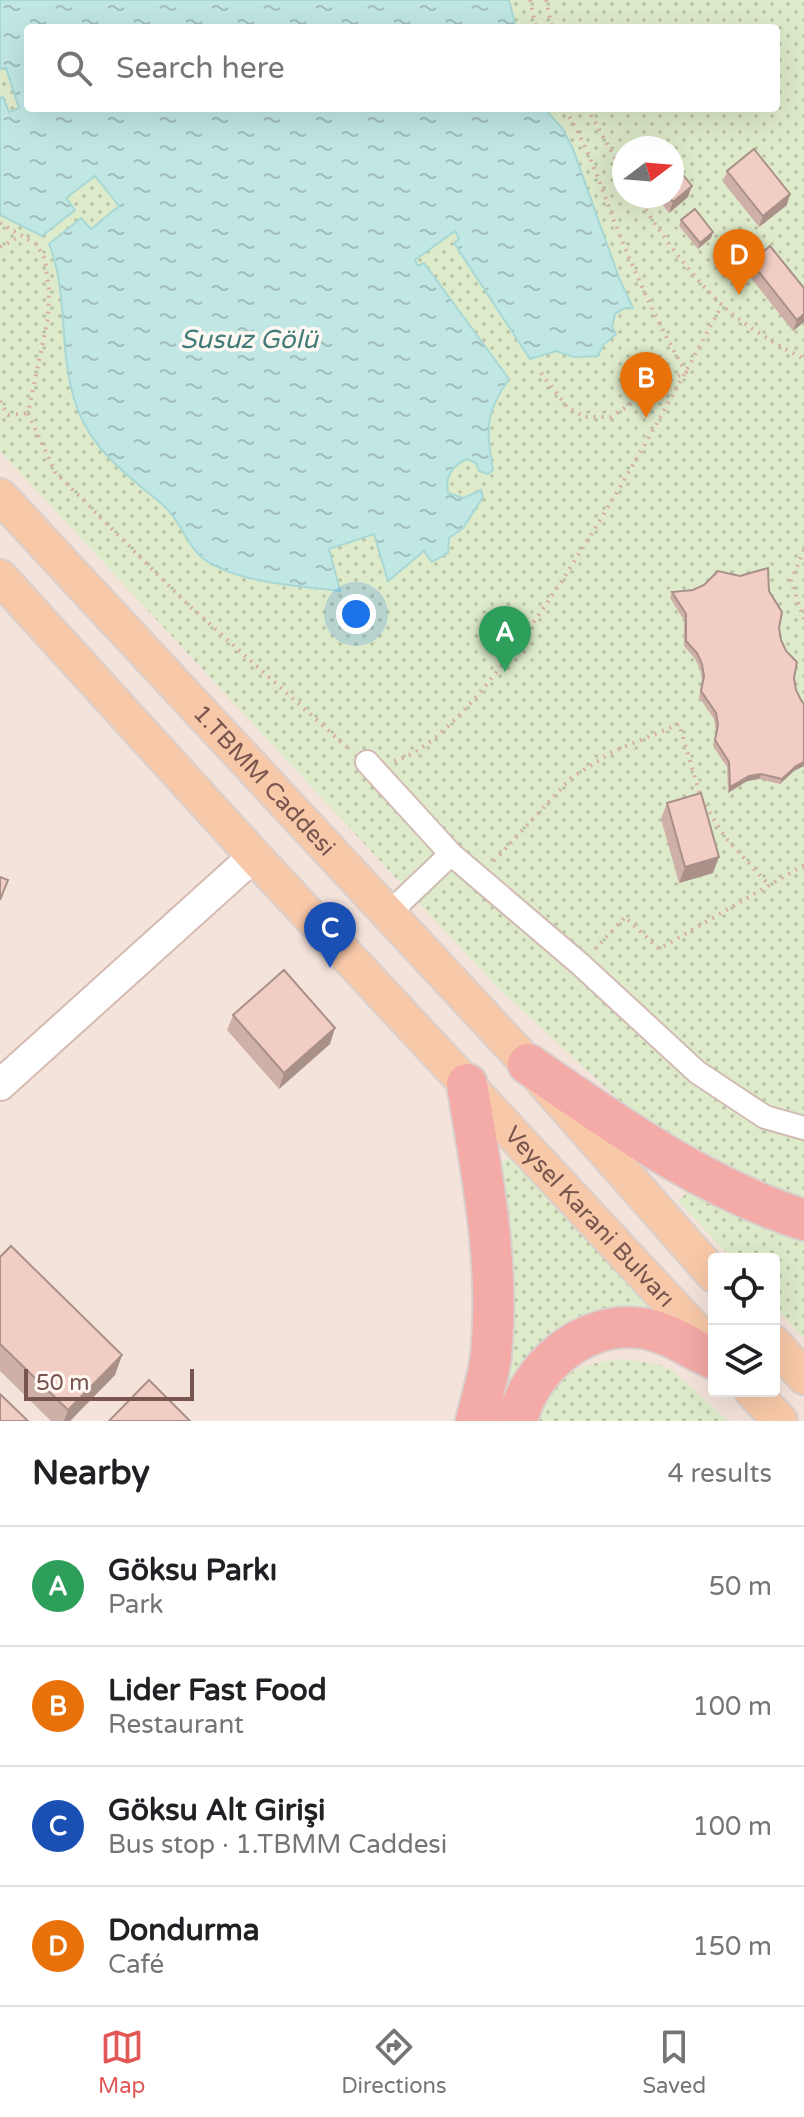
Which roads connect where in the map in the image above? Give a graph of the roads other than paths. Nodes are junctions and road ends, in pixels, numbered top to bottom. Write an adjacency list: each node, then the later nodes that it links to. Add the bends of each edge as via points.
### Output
1 (0, 496): 6 (main road, 1.TBMM Caddesi)
2 (0, 577): 5 (main road)
3 (367, 762): 4 (street)
4 (451, 854): 6 (street); 10 (street, via 697,1072 765,1117)
5 (254, 856): 8 (main road); 9 (street)
6 (388, 914): 7 (main road, 1.TBMM Caddesi)
7 (528, 1064): 11 (highway, via 682,1166); 12 (main road)
8 (467, 1084): 13 (main road, Veysel Karani Bulvarı); 18 (highway, via 488,1209 495,1295 491,1358)
9 (0, 1085)
10 (804, 1128)
11 (804, 1220)
12 (708, 1268)
13 (708, 1344)
14 (780, 1350): 16 (main road)
15 (708, 1356): 19 (highway, via 639,1327 593,1334 537,1376)
16 (804, 1377)
17 (758, 1397): 20 (main road)
18 (476, 1421)
19 (517, 1421)
20 (780, 1421)

